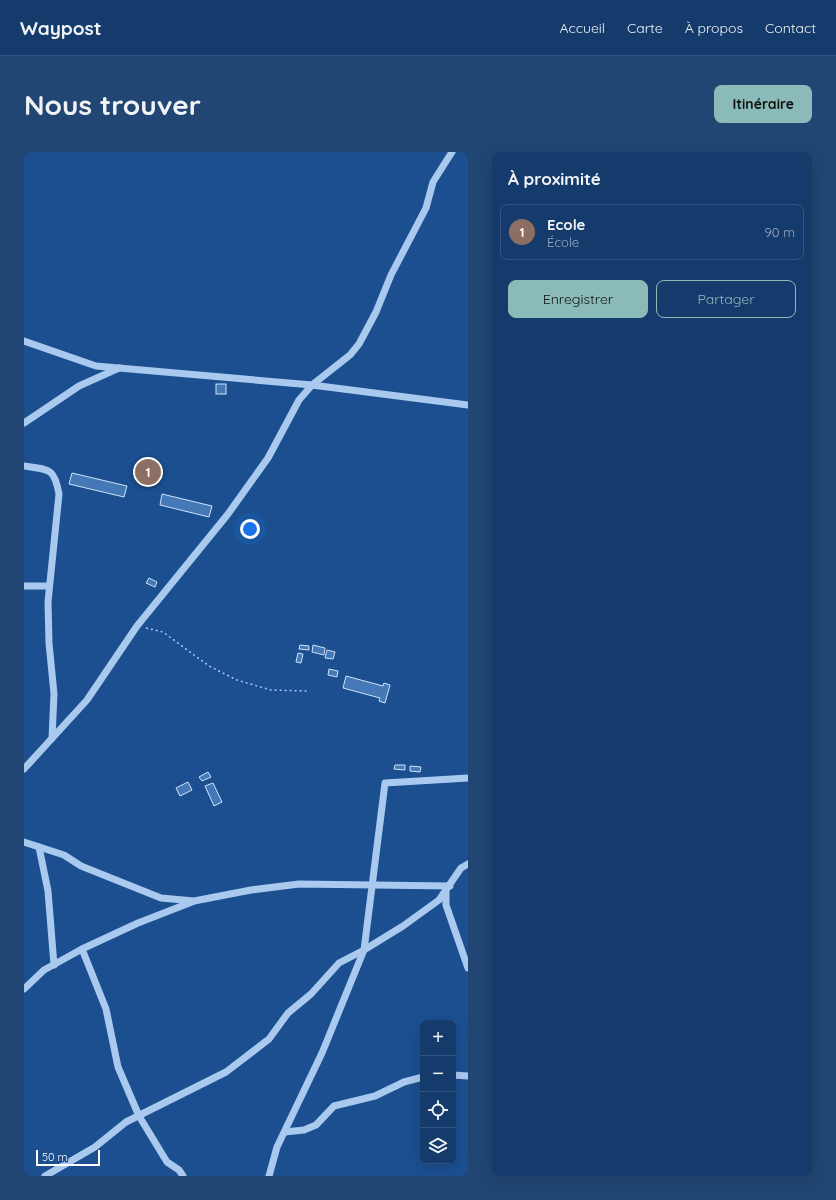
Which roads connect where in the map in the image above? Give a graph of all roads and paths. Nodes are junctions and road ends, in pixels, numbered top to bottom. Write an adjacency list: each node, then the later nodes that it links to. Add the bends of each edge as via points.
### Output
1 (452, 152): 4 (street, via 433,182 426,208 390,275 376,312 359,344 350,355)
2 (24, 341): 3 (street, via 96,366)
3 (120, 368): 4 (street); 6 (street, via 79,386)
4 (312, 385): 5 (street); 10 (street, via 299,400 268,458 228,514)
5 (468, 405)
6 (24, 423)
7 (24, 466): 9 (street, via 49,471 56,477 59,494)
8 (24, 586): 9 (street)
9 (49, 586): 12 (street, via 49,643 54,694)
10 (137, 626): 11 (path, via 163,632 209,666 237,680 271,690); 12 (street, via 87,700)
11 (307, 691)
12 (52, 738): 13 (street)
13 (24, 769)
14 (468, 778): 18 (street, via 386,783)
15 (24, 842): 16 (street)
16 (39, 847): 20 (street, via 64,855 81,866 161,898); 23 (street, via 48,891)
17 (468, 864): 19 (street, via 461,868)
18 (374, 886): 19 (street); 20 (street, via 300,884); 22 (street)
19 (448, 889): 22 (street, via 439,900 418,916); 24 (street, via 446,905)
20 (194, 901): 21 (street)
21 (82, 949): 23 (street); 29 (street, via 106,1008 118,1067)
22 (364, 950): 29 (street, via 339,963 288,1013 269,1039 226,1072); 30 (street, via 322,1053)
23 (54, 965): 25 (street, via 44,970)
24 (468, 968)
25 (24, 989)
26 (456, 1075): 27 (street)
27 (468, 1076)
28 (420, 1078): 30 (street, via 404,1082 375,1096 334,1106 316,1125 304,1130)
29 (138, 1116): 31 (street, via 126,1122 95,1147); 32 (street, via 167,1162)
30 (285, 1132): 33 (street, via 277,1147)
31 (45, 1176)
32 (183, 1176)
33 (270, 1176)

